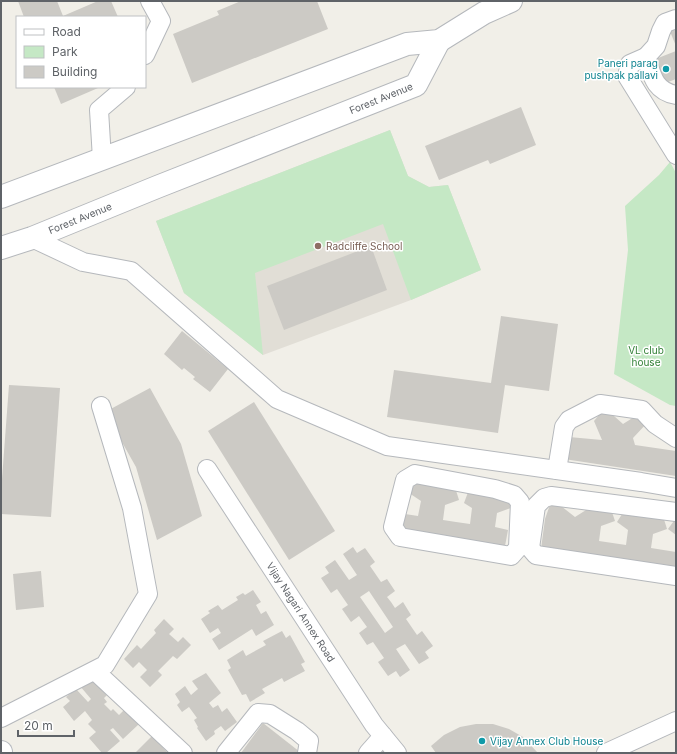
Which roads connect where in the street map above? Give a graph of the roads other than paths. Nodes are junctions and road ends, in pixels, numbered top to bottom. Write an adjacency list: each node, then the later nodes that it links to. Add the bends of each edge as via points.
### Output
1 (150, 1): 5 (street, via 161,21)
2 (511, 1): 4 (street, via 484,13)
3 (676, 19): 6 (street, via 665,23 656,46)
4 (439, 42): 10 (street, via 407,44); 12 (street, Forest Avenue, via 416,85)
5 (146, 52)
6 (646, 57): 8 (street, via 655,84 668,93); 9 (street, via 630,64 627,76)
7 (125, 88): 10 (street, via 99,110)
8 (676, 94)
9 (676, 155)
10 (102, 159): 11 (street)
11 (1, 197)
12 (32, 238): 13 (street, Forest Avenue); 16 (street, via 83,262 131,271 277,399 387,446)
13 (1, 248)
14 (101, 406): 25 (street, via 132,508 148,594 105,665)
15 (676, 438): 18 (street, via 655,424 642,410 600,404 569,420 564,427)
16 (500, 462): 18 (street); 21 (street)
17 (207, 469): 28 (street, Vijay Nagari Annex Road)
18 (557, 470): 19 (street)
19 (641, 482): 20 (street); 22 (street)
20 (676, 488)
21 (495, 489): 21 (street, via 415,474 405,480 393,528 400,537 511,556 518,548 520,502 514,495)
22 (638, 507): 23 (street); 24 (street, via 551,496 544,498 536,506 530,548 536,555)
23 (676, 512)
24 (676, 576)
25 (95, 671): 26 (street); 30 (street)
26 (1, 718)
27 (676, 721): 34 (street)
28 (383, 736): 29 (street); 33 (street, Vijay Nagari Annex Road)
29 (370, 752)
30 (183, 753)
31 (226, 753): 32 (street, via 258,713 270,714 297,730 309,741)
32 (308, 753)
33 (397, 753)
34 (606, 753)

